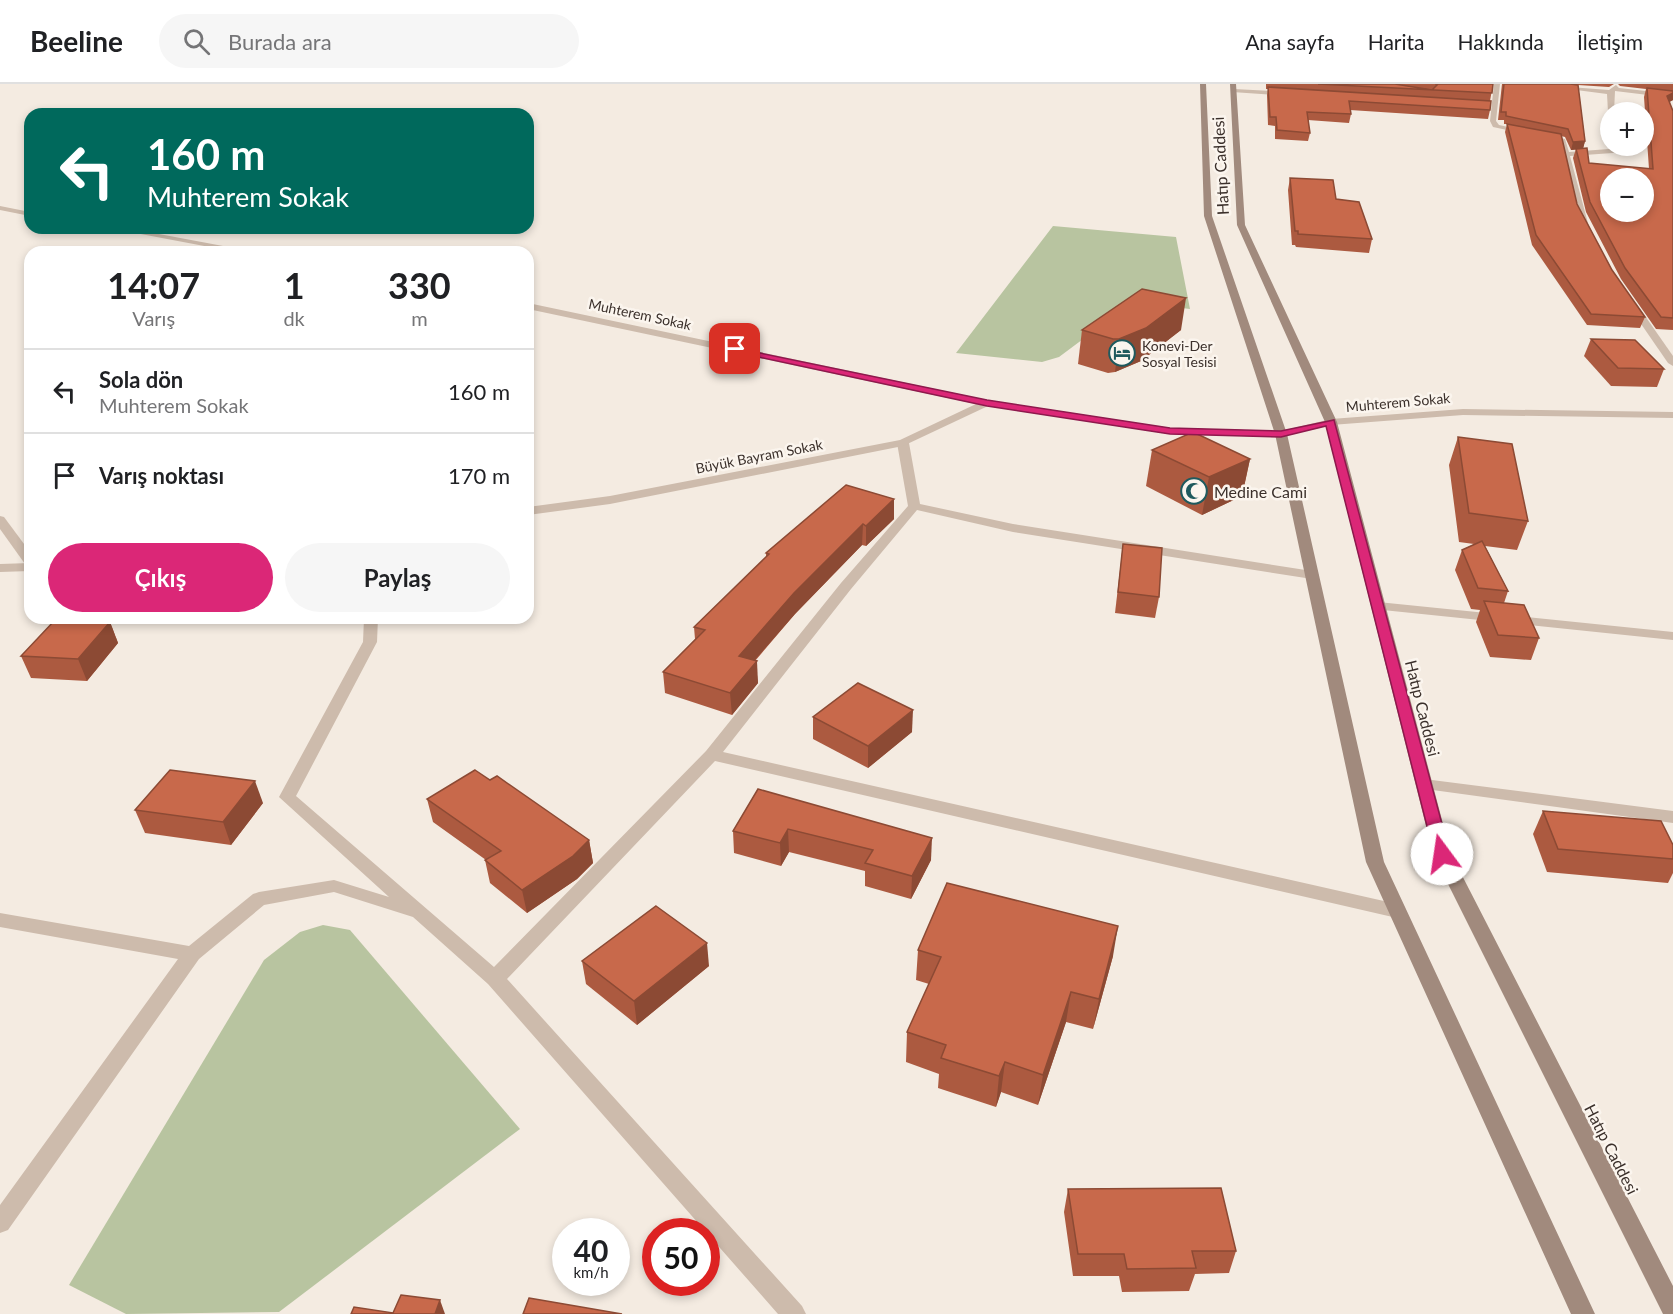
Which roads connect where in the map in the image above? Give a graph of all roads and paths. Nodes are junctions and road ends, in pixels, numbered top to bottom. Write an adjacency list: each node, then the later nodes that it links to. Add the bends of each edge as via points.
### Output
1 (1203, 84): 23 (main road, Hatıp Caddesi, via 1208,216)
2 (1497, 84): 9 (street)
3 (1533, 84): 5 (street)
4 (1234, 87): 6 (street); 22 (main road, Hatıp Caddesi, via 1241,225)
5 (1614, 88): 7 (street)
6 (1301, 94)
7 (1673, 96)
8 (1483, 102): 9 (street)
9 (1495, 103): 11 (street, via 1496,127 1563,140)
10 (1600, 152): 11 (street)
11 (1568, 154): 14 (street, via 1580,213)
12 (0, 208): 13 (street)
13 (24, 213)
14 (1590, 232)
15 (148, 234): 16 (street)
16 (216, 246)
17 (1628, 298): 19 (street)
18 (534, 307): 20 (street, Muhterem Sokak)
19 (1673, 363)
20 (987, 403): 23 (street, Muhterem Sokak, via 1170,431); 24 (street, Büyük Bayram Sokak)
21 (1673, 415): 22 (street, Muhterem Sokak, via 1463,412)
22 (1330, 422): 23 (street, Muhterem Sokak); 32 (main road, Hatıp Caddesi)
23 (1281, 434): 31 (main road, Hatıp Caddesi)
24 (903, 443): 25 (street); 26 (street, Büyük Bayram Sokak, via 610,500)
25 (914, 506): 31 (street, via 1013,528); 35 (street)
26 (534, 510)
27 (0, 520): 28 (street)
28 (24, 553)
29 (24, 567): 30 (street)
30 (0, 568)
31 (1312, 575): 38 (main road, Hatıp Caddesi, via 1374,862)
32 (1378, 606): 34 (street); 36 (main road, Hatıp Caddesi)
33 (370, 624): 39 (street, via 370,642 287,797)
34 (1673, 636)
35 (712, 755): 38 (street); 42 (street)
36 (1424, 784): 37 (street); 44 (main road, Hatıp Caddesi, via 1442,854)
37 (1673, 817)
38 (1397, 910): 46 (main road, Hatıp Caddesi)
39 (420, 913): 41 (street, via 334,886 270,897 259,899); 42 (street)
40 (0, 920): 41 (street)
41 (192, 954): 43 (street)
42 (495, 979): 45 (street)
43 (0, 1223)
44 (1673, 1310)
45 (794, 1314)
46 (1583, 1314)

